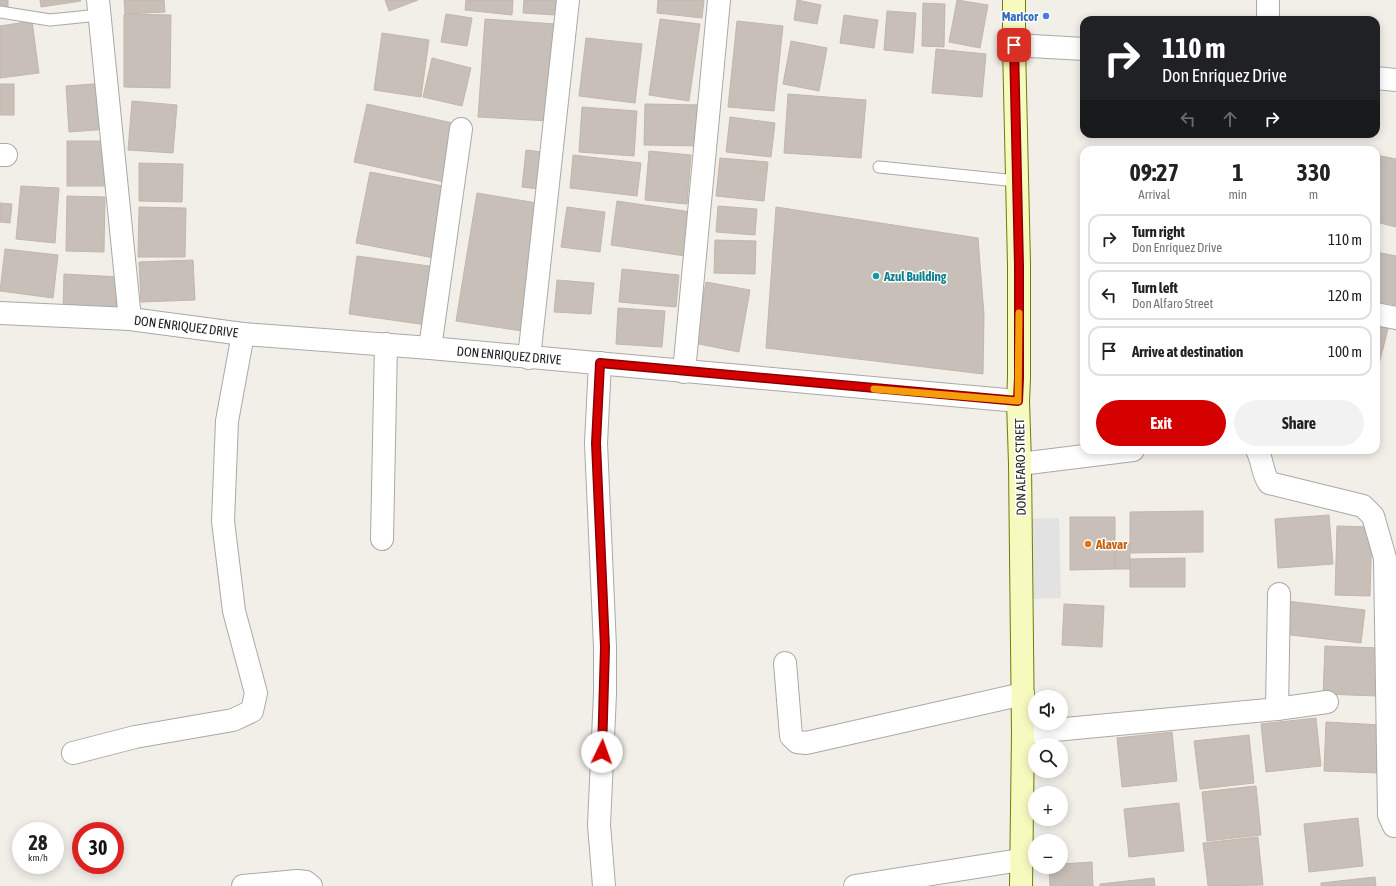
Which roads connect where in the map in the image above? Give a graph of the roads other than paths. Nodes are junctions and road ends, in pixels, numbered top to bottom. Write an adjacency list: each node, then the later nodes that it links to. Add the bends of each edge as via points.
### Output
1 (568, 0): 22 (street)
2 (719, 0): 24 (street)
3 (1014, 0): 8 (main road, DON ALFARO STREET)
4 (1268, 0): 7 (street)
5 (98, 8): 6 (lane, via 50,20); 18 (street)
6 (0, 12)
7 (1268, 16)
8 (1014, 45): 9 (street); 14 (main road, DON ALFARO STREET)
9 (1080, 49)
10 (1380, 78): 11 (street)
11 (1396, 80)
12 (461, 128): 21 (street)
13 (879, 167): 14 (lane)
14 (1017, 181): 25 (main road, DON ALFARO STREET)
15 (0, 313): 18 (street, DON ENRIQUEZ DRIVE)
16 (1380, 315): 17 (street)
17 (1396, 318)
18 (130, 319): 19 (street, DON ENRIQUEZ DRIVE)
19 (243, 334): 20 (street, DON ENRIQUEZ DRIVE); 37 (street, via 227,421 223,521 234,611 256,693 252,711 233,720 135,737)
20 (386, 344): 21 (street, DON ENRIQUEZ DRIVE); 29 (street)
21 (430, 348): 22 (street, DON ENRIQUEZ DRIVE)
22 (529, 358): 23 (street, DON ENRIQUEZ DRIVE)
23 (600, 363): 24 (street, DON ENRIQUEZ DRIVE); 42 (street, via 596,443 605,647 599,825)
24 (684, 372): 25 (street, DON ENRIQUEZ DRIVE)
25 (1018, 401): 28 (main road, DON ALFARO STREET)
26 (1101, 454): 28 (street)
27 (1259, 454): 30 (street, via 1265,478 1269,483 1363,506 1373,516)
28 (1020, 464): 33 (main road, DON ALFARO STREET)
29 (382, 540)
30 (1390, 558): 38 (street, via 1389,815)
31 (1279, 594): 35 (street)
32 (785, 663): 33 (street, via 791,736 797,742 806,743)
33 (1023, 694): 36 (main road, DON ALFARO STREET)
34 (1327, 702): 35 (street)
35 (1277, 709): 36 (street)
36 (1024, 733): 39 (main road, DON ALFARO STREET)
37 (73, 753)
38 (1396, 826)
39 (1021, 860): 43 (street); 44 (main road, DON ALFARO STREET)
40 (243, 886): 41 (street, via 297,881 306,882)
41 (311, 886)
42 (604, 886)
43 (855, 886)
44 (1022, 886)

